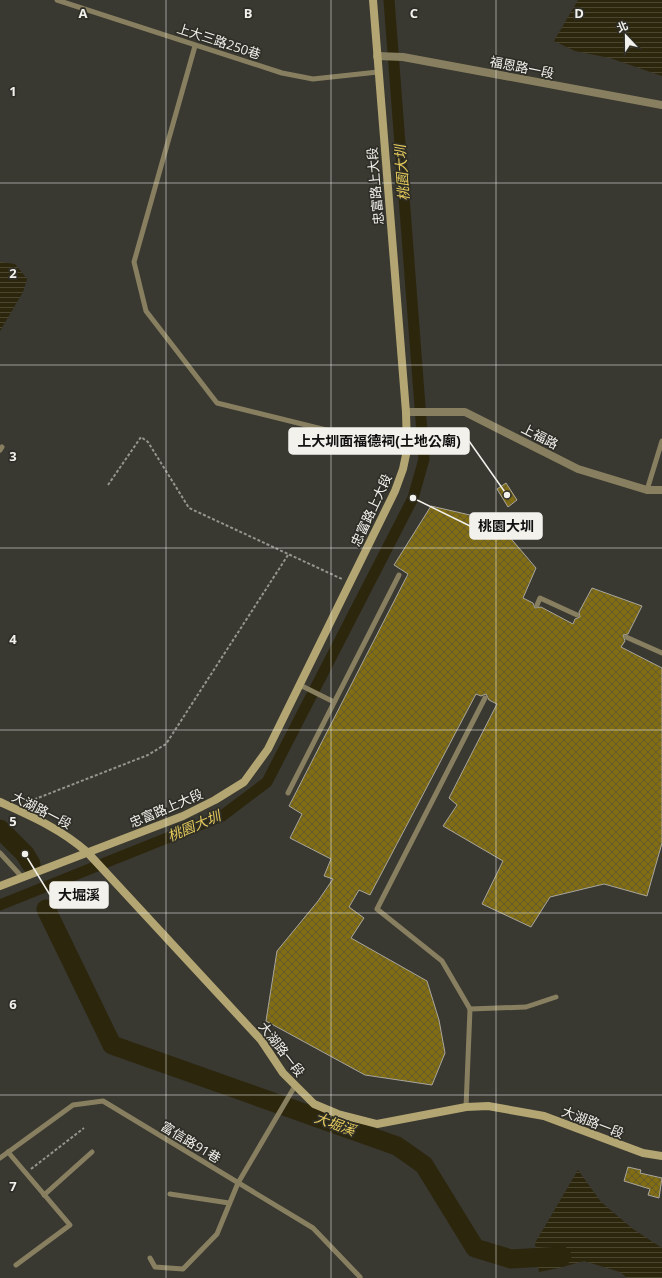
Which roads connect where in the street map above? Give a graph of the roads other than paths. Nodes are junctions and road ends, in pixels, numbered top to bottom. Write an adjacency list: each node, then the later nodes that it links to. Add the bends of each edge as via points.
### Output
1 (57, 0): 3 (lane, 上大三路250巷)
2 (372, 0): 4 (street, 忠富路上大段)
3 (195, 46): 5 (lane, 上大三路250巷, via 282,73 313,79); 9 (lane, via 134,262 146,311 217,403)
4 (377, 56): 5 (street, 忠富路上大段); 6 (street, 福恩路一段, via 402,57)
5 (378, 72): 7 (street, 忠富路上大段)
6 (662, 105)
7 (410, 412): 9 (street, 忠富路上大段); 10 (street, 上福路, via 466,412 578,469)
8 (662, 441): 10 (lane)
9 (407, 450): 17 (street, 忠富路上大段, via 395,491)
10 (647, 490): 11 (street, 上福路)
11 (662, 490)
12 (399, 574): 19 (lane)
13 (537, 605): 14 (lane, via 540,598)
14 (577, 615)
15 (626, 637): 16 (lane)
16 (662, 653)
17 (301, 686): 19 (lane); 22 (street, 忠富路上大段, via 268,749 244,782 216,800 183,816)
18 (485, 698): 27 (lane, via 377,909 442,961)
19 (334, 702): 20 (lane)
20 (288, 793)
21 (0, 802): 22 (street, 大湖路一段, via 52,826)
22 (87, 852): 24 (street, 忠富路上大段); 28 (street, 大湖路一段, via 261,1040)
23 (0, 853): 24 (lane)
24 (22, 877): 25 (street, 忠富路上大段)
25 (0, 886)
26 (556, 997): 27 (lane, via 526,1007)
27 (470, 1009): 29 (lane)
28 (295, 1086): 29 (street, 大湖路一段, via 314,1104 338,1114 377,1124); 34 (lane)
29 (466, 1107): 32 (street, 大湖路一段, via 488,1106 544,1116 643,1153)
30 (8, 1152): 33 (lane, 富信路91巷); 34 (lane, 富信路91巷, via 73,1105 103,1101); 36 (lane)
31 (92, 1152): 36 (lane)
32 (662, 1156)
33 (0, 1158)
34 (238, 1183): 37 (lane); 40 (lane, 富信路91巷, via 313,1228)
35 (170, 1194): 37 (lane)
36 (44, 1195): 39 (lane, via 70,1225)
37 (229, 1203): 38 (lane, via 217,1234 183,1269 156,1267)
38 (150, 1258)
39 (16, 1265)
40 (360, 1277)

